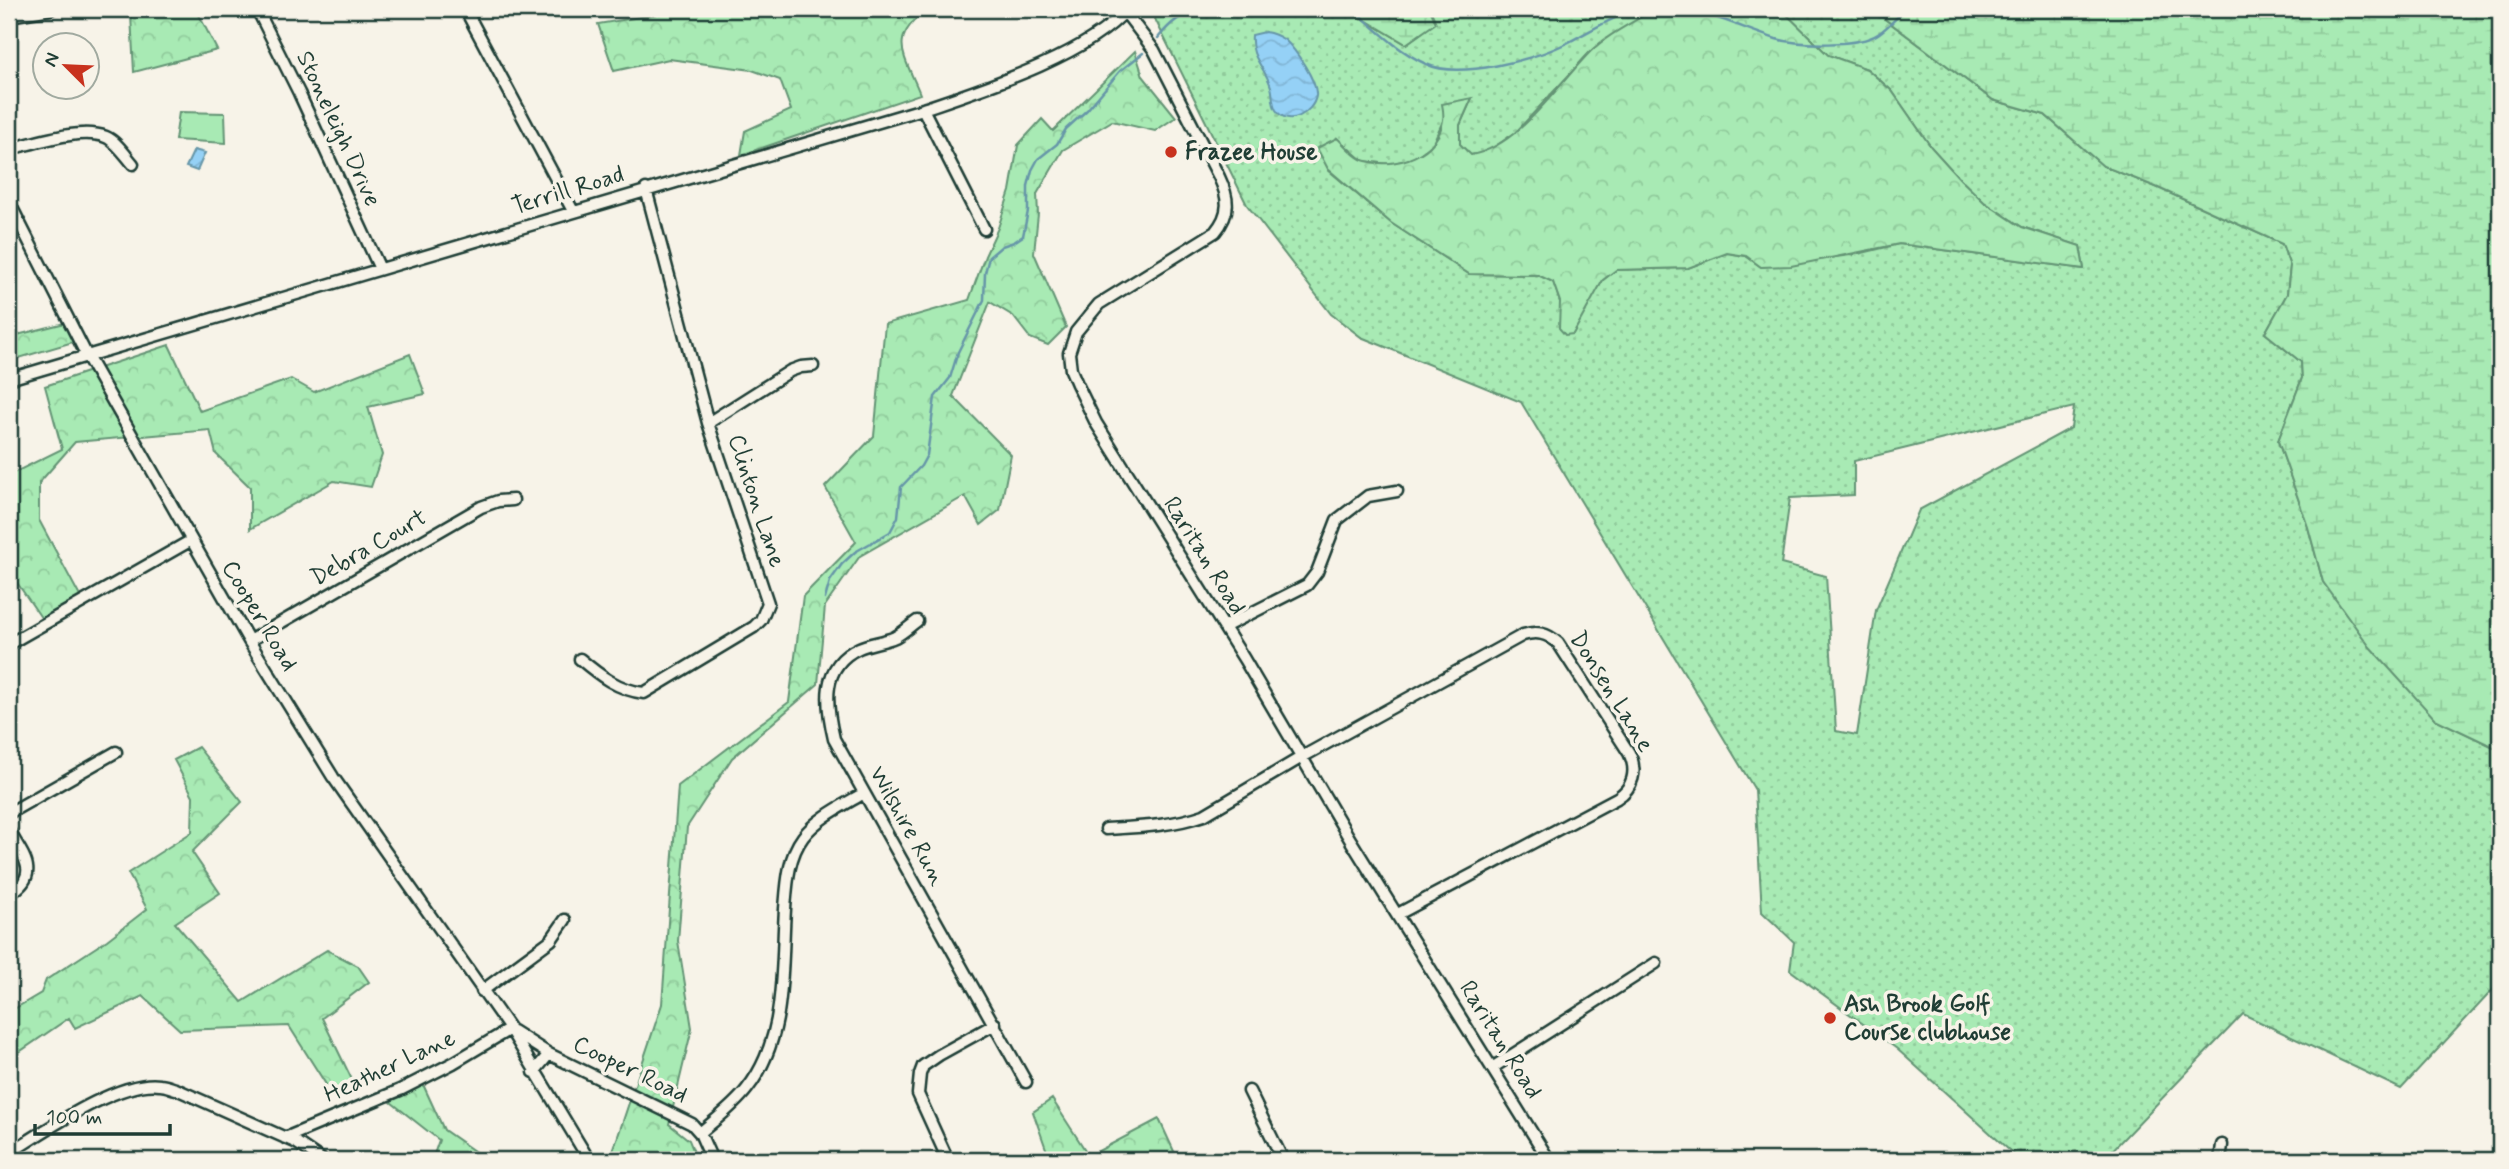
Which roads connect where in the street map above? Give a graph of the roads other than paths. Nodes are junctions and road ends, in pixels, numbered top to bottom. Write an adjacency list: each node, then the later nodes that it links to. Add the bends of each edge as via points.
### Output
1 (51, 9): 5 (street)
2 (257, 9): 13 (street, Stoneleigh Drive)
3 (465, 9): 11 (street)
4 (1126, 10): 6 (street, Terrill Road, via 1089,41 1064,54); 22 (street, Raritan Road, via 1154,50 1224,187 1227,212 1215,232 1098,304 1076,332 1069,360 1097,423)
5 (9, 16)
6 (923, 109): 9 (street, Terrill Road); 12 (street)
7 (9, 149): 8 (street, via 93,134 108,138)
8 (133, 164)
9 (646, 190): 11 (street, Terrill Road); 17 (street, Clinton Lane)
10 (9, 202): 14 (street, Cooper Road)
11 (573, 211): 13 (street, Terrill Road)
12 (984, 229)
13 (380, 269): 14 (street, Terrill Road)
14 (87, 356): 16 (street, Terrill Road); 20 (street, Cooper Road)
15 (813, 366): 17 (street, via 790,371)
16 (9, 379)
17 (708, 423): 25 (street, Clinton Lane, via 768,603 766,612 754,627 644,693 610,682)
18 (1396, 491): 22 (street, via 1368,496 1337,520 1317,572 1307,585)
19 (513, 500): 23 (street, Debra Court, via 481,507)
20 (190, 541): 23 (street, Cooper Road); 24 (street)
21 (918, 621): 28 (street, Wilshire Run, via 896,636 848,654 833,671 827,706 834,739)
22 (1224, 627): 27 (street, Raritan Road)
23 (248, 641): 36 (street, Cooper Road, via 332,776)
24 (9, 644)
25 (580, 659)
26 (116, 752): 29 (street)
27 (1302, 757): 30 (street, via 1204,815 1158,826); 33 (street, Raritan Road); 33 (street, Donsen Lane, via 1531,632 1546,634 1558,643 1629,753 1634,775 1622,795)
28 (864, 793): 37 (street, Wilshire Run); 44 (street, via 815,825 798,844 787,885 779,1014 768,1055 736,1103)
29 (9, 813)
30 (1106, 829)
31 (9, 831): 32 (street, via 28,864 27,876)
32 (9, 894)
33 (1398, 914): 40 (street, Raritan Road)
34 (565, 919): 36 (street, via 551,940)
35 (1656, 962): 40 (street)
36 (482, 991): 38 (street, Cooper Road)
37 (995, 1024): 42 (street, Wilshire Run); 51 (street, via 939,1055 923,1066 920,1074 918,1094)
38 (510, 1029): 39 (street, Cooper Road); 41 (street, Cooper Road); 45 (street, Heather Lane, via 400,1090)
39 (549, 1054): 41 (street, Cooper Road); 44 (street, Cooper Road, via 684,1119)
40 (1492, 1068): 53 (street, Raritan Road)
41 (534, 1072): 49 (street, Cooper Road)
42 (1026, 1082)
43 (1249, 1091): 52 (street)
44 (700, 1133): 50 (street, Cooper Road)
45 (285, 1138): 47 (street, via 160,1084 138,1086 100,1100); 48 (street)
46 (2222, 1145): 54 (street)
47 (9, 1153)
48 (322, 1160)
49 (589, 1160)
50 (712, 1160)
51 (948, 1160)
52 (1283, 1160)
53 (1549, 1160)
54 (2220, 1160)

